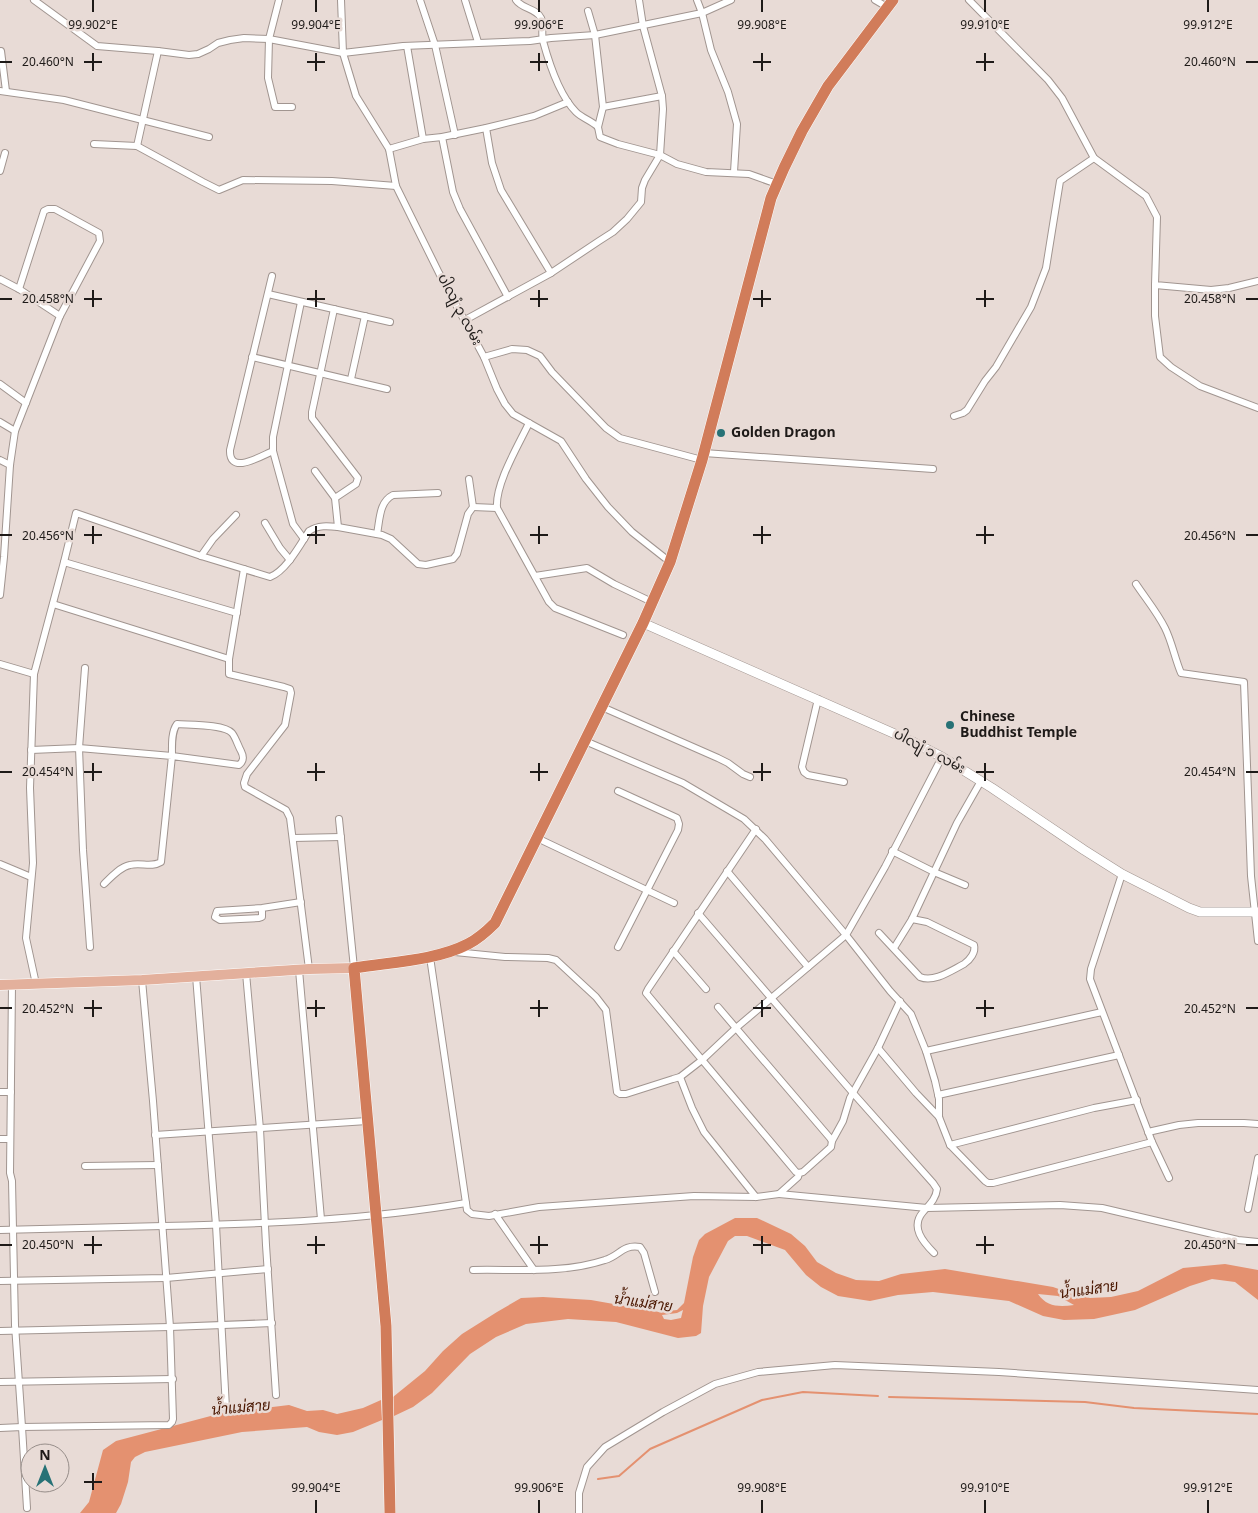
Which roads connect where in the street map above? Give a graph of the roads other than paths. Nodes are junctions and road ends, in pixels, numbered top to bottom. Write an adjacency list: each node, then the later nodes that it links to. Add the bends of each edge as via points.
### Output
1 (34, 0): 23 (street, via 97,46)
2 (279, 0): 17 (street)
3 (340, 0): 24 (street, ပါလျံ ၃ လမ်း)
4 (420, 0): 20 (street)
5 (465, 0): 19 (street)
6 (516, 0): 18 (street, via 542,18)
7 (639, 0): 15 (street)
8 (698, 0): 14 (street)
9 (731, 0): 14 (street)
10 (875, 0): 12 (street)
11 (969, 0): 42 (street, via 1048,80 1062,98)
12 (890, 3): 45 (highway, via 828,86)
13 (588, 11): 16 (street)
14 (702, 13): 15 (street); 44 (street, via 711,50 737,124)
15 (643, 26): 16 (street); 26 (street)
16 (596, 35): 18 (street); 29 (street)
17 (269, 39): 23 (street, via 230,40 189,56); 24 (street); 28 (street, via 268,78 275,107)
18 (542, 39): 19 (street); 27 (street)
19 (478, 42): 20 (street)
20 (435, 45): 21 (street); 33 (street)
21 (407, 46): 24 (street); 36 (street)
22 (1, 50): 25 (street)
23 (158, 51): 30 (street)
24 (343, 53): 39 (street, ပါလျံ ၃ လမ်း, via 356,96)
25 (3, 91): 30 (street, via 64,100)
26 (662, 96): 29 (street); 41 (street)
27 (568, 102): 31 (street, via 576,112); 32 (street, via 534,116)
28 (292, 107)
29 (603, 107): 31 (street)
30 (142, 120): 34 (street); 38 (street)
31 (598, 127): 41 (street, via 604,140)
32 (486, 128): 33 (street); 47 (street, via 501,190)
33 (455, 134): 35 (street)
34 (209, 137)
35 (442, 137): 36 (street); 54 (street, via 452,192)
36 (423, 139): 39 (street)
37 (94, 144): 38 (street)
38 (137, 146): 46 (street, via 219,190 243,180)
39 (388, 149): 46 (street, ပါလျံ ၃ လမ်း)
40 (5, 153): 43 (street)
41 (660, 155): 44 (street, via 677,164 706,172); 47 (street, via 645,180 641,202 627,219 614,232)
42 (1094, 158): 51 (street, via 1146,196 1157,216); 70 (street, via 1060,181 1046,268 1031,308 967,410)
43 (0, 171)
44 (734, 172): 45 (street)
45 (777, 184): 75 (highway)
46 (396, 186): 59 (street, ပါလျံ ၃ လမ်း)
47 (550, 273): 54 (street)
48 (272, 276): 53 (street)
49 (0, 279): 52 (street)
50 (1258, 281): 51 (street, via 1211,290)
51 (1156, 285): 69 (street, via 1155,316 1160,357 1200,386)
52 (19, 289): 57 (street); 57 (street, via 44,211 55,209 99,233 100,241)
53 (268, 294): 55 (street); 61 (street)
54 (508, 297): 59 (street)
55 (301, 302): 56 (street); 63 (street)
56 (334, 309): 58 (street); 64 (street)
57 (60, 316): 68 (street)
58 (365, 316): 60 (street); 65 (street)
59 (465, 320): 62 (street, ပါလျံ ၃ လမ်း)
60 (390, 322)
61 (252, 357): 63 (street); 74 (street, via 230,456 237,463 244,464)
62 (484, 357): 72 (street, ပါလျံ ၃ လမ်း, via 505,404 513,414); 75 (street, via 527,350 540,356 606,428 620,438)
63 (287, 365): 64 (street); 74 (street, via 275,419)
64 (320, 373): 65 (street); 82 (street, via 312,418 358,478 356,484)
65 (351, 379): 67 (street)
66 (0, 384): 68 (street)
67 (387, 389)
68 (26, 403): 73 (street)
69 (1258, 408)
70 (954, 416)
71 (0, 422): 73 (street)
72 (529, 424): 84 (street, via 500,484); 94 (street, ပါလျံ ၃ လမ်း, via 561,441 608,507 632,532)
73 (15, 431): 77 (street)
74 (273, 451): 90 (street, via 293,524)
75 (703, 456): 78 (street); 94 (highway)
76 (0, 460): 77 (street)
77 (10, 465): 86 (street)
78 (933, 469)
79 (316, 471): 82 (street)
80 (469, 479): 83 (street)
81 (438, 494): 89 (street, via 392,494 382,504)
82 (335, 498): 88 (street)
83 (473, 507): 84 (street); 89 (street, via 453,559 418,564 391,539)
84 (497, 508): 96 (street)
85 (236, 515): 91 (street)
86 (4, 519): 98 (street)
87 (265, 523): 92 (street)
88 (338, 527): 89 (street); 90 (street, via 314,527)
89 (377, 534)
90 (304, 539): 92 (street)
91 (201, 556): 93 (street, via 76,513); 95 (street)
92 (290, 560): 95 (street, via 270,577)
93 (64, 562): 100 (street); 101 (street)
94 (670, 562): 99 (highway)
95 (244, 569): 101 (street)
96 (535, 576): 99 (street, via 587,568); 103 (street, via 555,608)
97 (1136, 584): 139 (street, via 1166,629 1181,673 1244,682 1251,876)
98 (0, 595)
99 (652, 602): 102 (highway)
100 (53, 604): 104 (street); 107 (street)
101 (236, 613): 104 (street)
102 (643, 623): 108 (street, ပါလျံ ၁ လမ်း); 109 (highway)
103 (623, 635)
104 (229, 659): 118 (street, via 229,674 284,687 291,693 285,725)
105 (0, 664): 107 (street)
106 (85, 668): 111 (street)
107 (34, 674): 112 (street)
108 (818, 699): 114 (street, ပါလျံ ၁ လမ်း); 119 (street, via 802,767 808,775)
109 (602, 707): 110 (highway); 116 (street, via 718,758)
110 (585, 741): 122 (street, via 683,783); 125 (highway)
111 (79, 748): 112 (street); 113 (street); 144 (street)
112 (31, 750): 131 (street)
113 (172, 756): 115 (street, via 235,765); 115 (street, via 177,724 220,728 232,733 243,757); 132 (street, via 161,862 130,865)
114 (942, 757): 117 (street, ပါလျံ ၁ လမ်း); 126 (street)
115 (242, 762): 118 (street)
116 (750, 777)
117 (981, 781): 129 (street); 130 (street, ပါလျံ ၁ လမ်း)
118 (244, 782): 124 (street, via 245,787 286,810)
119 (844, 782)
120 (618, 791): 134 (street, via 677,818 679,824)
121 (339, 819): 123 (street)
122 (756, 829): 128 (street); 142 (street)
123 (341, 837): 124 (street); 151 (street)
124 (293, 838): 135 (street)
125 (536, 838): 134 (street); 148 (highway, via 495,923 469,944)
126 (892, 852): 129 (street); 142 (street)
127 (1, 867): 131 (street)
128 (726, 871): 138 (street); 150 (street)
129 (934, 872): 133 (street); 140 (street)
130 (1122, 874): 139 (street, ပါလျံ ၁ လမ်း, via 1200,912); 163 (street, via 1091,969 1091,984)
131 (31, 877): 156 (street, via 26,938)
132 (104, 884)
133 (965, 885)
134 (646, 890): 136 (street); 145 (street)
135 (300, 902): 137 (street); 152 (street)
136 (674, 903)
137 (262, 908): 137 (street, via 217,911 216,917 220,920 259,918 262,917)
138 (698, 912): 147 (street); 160 (street)
139 (1257, 912): 143 (street)
140 (912, 919): 146 (street); 146 (street, via 926,922 974,945 972,956 964,964 932,979 924,979)
141 (879, 933): 146 (street)
142 (846, 936): 150 (street); 161 (street)
143 (1258, 941)
144 (90, 947)
145 (618, 947)
146 (894, 948)
147 (673, 951): 159 (street); 168 (street, via 646,994)
148 (451, 952): 149 (highway); 169 (street, via 556,960 606,1010 614,1078 620,1094)
149 (430, 957): 151 (highway); 195 (street)
150 (808, 967): 160 (street)
151 (354, 968): 152 (main road); 176 (highway)
152 (304, 969): 153 (main road); 178 (street)
153 (246, 973): 154 (main road); 179 (street)
154 (196, 976): 155 (main road); 180 (street)
155 (142, 980): 156 (main road); 182 (street)
156 (36, 984): 158 (main road)
157 (0, 985): 158 (main road)
158 (12, 985): 171 (street)
159 (706, 989)
160 (772, 998): 164 (street); 172 (street)
161 (900, 1001): 165 (street); 166 (street, via 911,1014)
162 (718, 1007): 164 (street)
163 (1102, 1012): 166 (street); 167 (street)
164 (736, 1028): 168 (street); 185 (street)
165 (878, 1048): 172 (street); 175 (street)
166 (926, 1051): 173 (street)
167 (1119, 1055): 173 (street); 174 (street)
168 (702, 1060): 169 (street); 191 (street)
169 (680, 1077): 194 (street, via 704,1132)
170 (0, 1092): 171 (street)
171 (11, 1092): 184 (street)
172 (853, 1093): 185 (street); 196 (street, via 938,1190)
173 (938, 1095): 175 (street)
174 (1137, 1100): 181 (street); 187 (street, via 1094,1108)
175 (939, 1117): 187 (street)
176 (367, 1121): 178 (street); 199 (highway)
177 (1258, 1124): 181 (street, via 1198,1123)
178 (312, 1126): 179 (street); 200 (street)
179 (260, 1129): 180 (street); 201 (street)
180 (208, 1132): 182 (street); 202 (street)
181 (1148, 1132): 186 (street)
182 (155, 1135): 189 (street)
183 (0, 1139): 184 (street)
184 (10, 1139): 205 (street)
185 (832, 1142): 191 (street, via 831,1147)
186 (1152, 1142): 187 (street, via 994,1183 985,1181); 192 (street)
187 (950, 1146)
188 (1258, 1158): 197 (street)
189 (158, 1165): 190 (street); 203 (street)
190 (85, 1166)
191 (799, 1173): 193 (street)
192 (1169, 1178)
193 (779, 1194): 194 (street); 196 (street)
194 (756, 1197): 198 (street, via 694,1196 539,1206)
195 (466, 1204): 198 (street, via 472,1214); 199 (street)
196 (927, 1208): 206 (street, via 1060,1205 1102,1208); 207 (street, via 920,1215 918,1230 921,1239)
197 (1248, 1209)
198 (495, 1214): 210 (street)
199 (376, 1215): 200 (street); 230 (highway, via 386,1326)
200 (321, 1219): 201 (street)
201 (266, 1223): 202 (street); 208 (street)
202 (216, 1225): 203 (street); 211 (street)
203 (162, 1226): 205 (street); 212 (street)
204 (0, 1230): 205 (street)
205 (12, 1230): 214 (street)
206 (1258, 1242)
207 (934, 1253)
208 (268, 1269): 211 (street); 216 (street)
209 (473, 1270): 210 (street)
210 (534, 1270): 215 (street, via 576,1267 606,1260 627,1247 640,1247)
211 (218, 1274): 212 (street); 217 (street)
212 (166, 1278): 214 (street); 218 (street)
213 (0, 1281): 214 (street)
214 (14, 1281): 220 (street)
215 (655, 1292)
216 (272, 1323): 217 (street); 225 (street)
217 (221, 1326): 218 (street); 226 (street)
218 (170, 1327): 220 (street); 221 (street)
219 (0, 1331): 220 (street)
220 (15, 1331): 222 (street)
221 (173, 1379): 222 (street); 227 (street, via 174,1419 169,1425)
222 (20, 1381): 223 (street); 227 (street)
223 (0, 1382)
224 (1258, 1390): 231 (street, via 999,1372 835,1365 758,1372 715,1384 605,1447 587,1467 579,1493)
225 (276, 1395)
226 (226, 1408)
227 (22, 1427): 228 (street); 229 (street)
228 (0, 1428)
229 (27, 1508)
230 (390, 1513)
231 (579, 1513)

